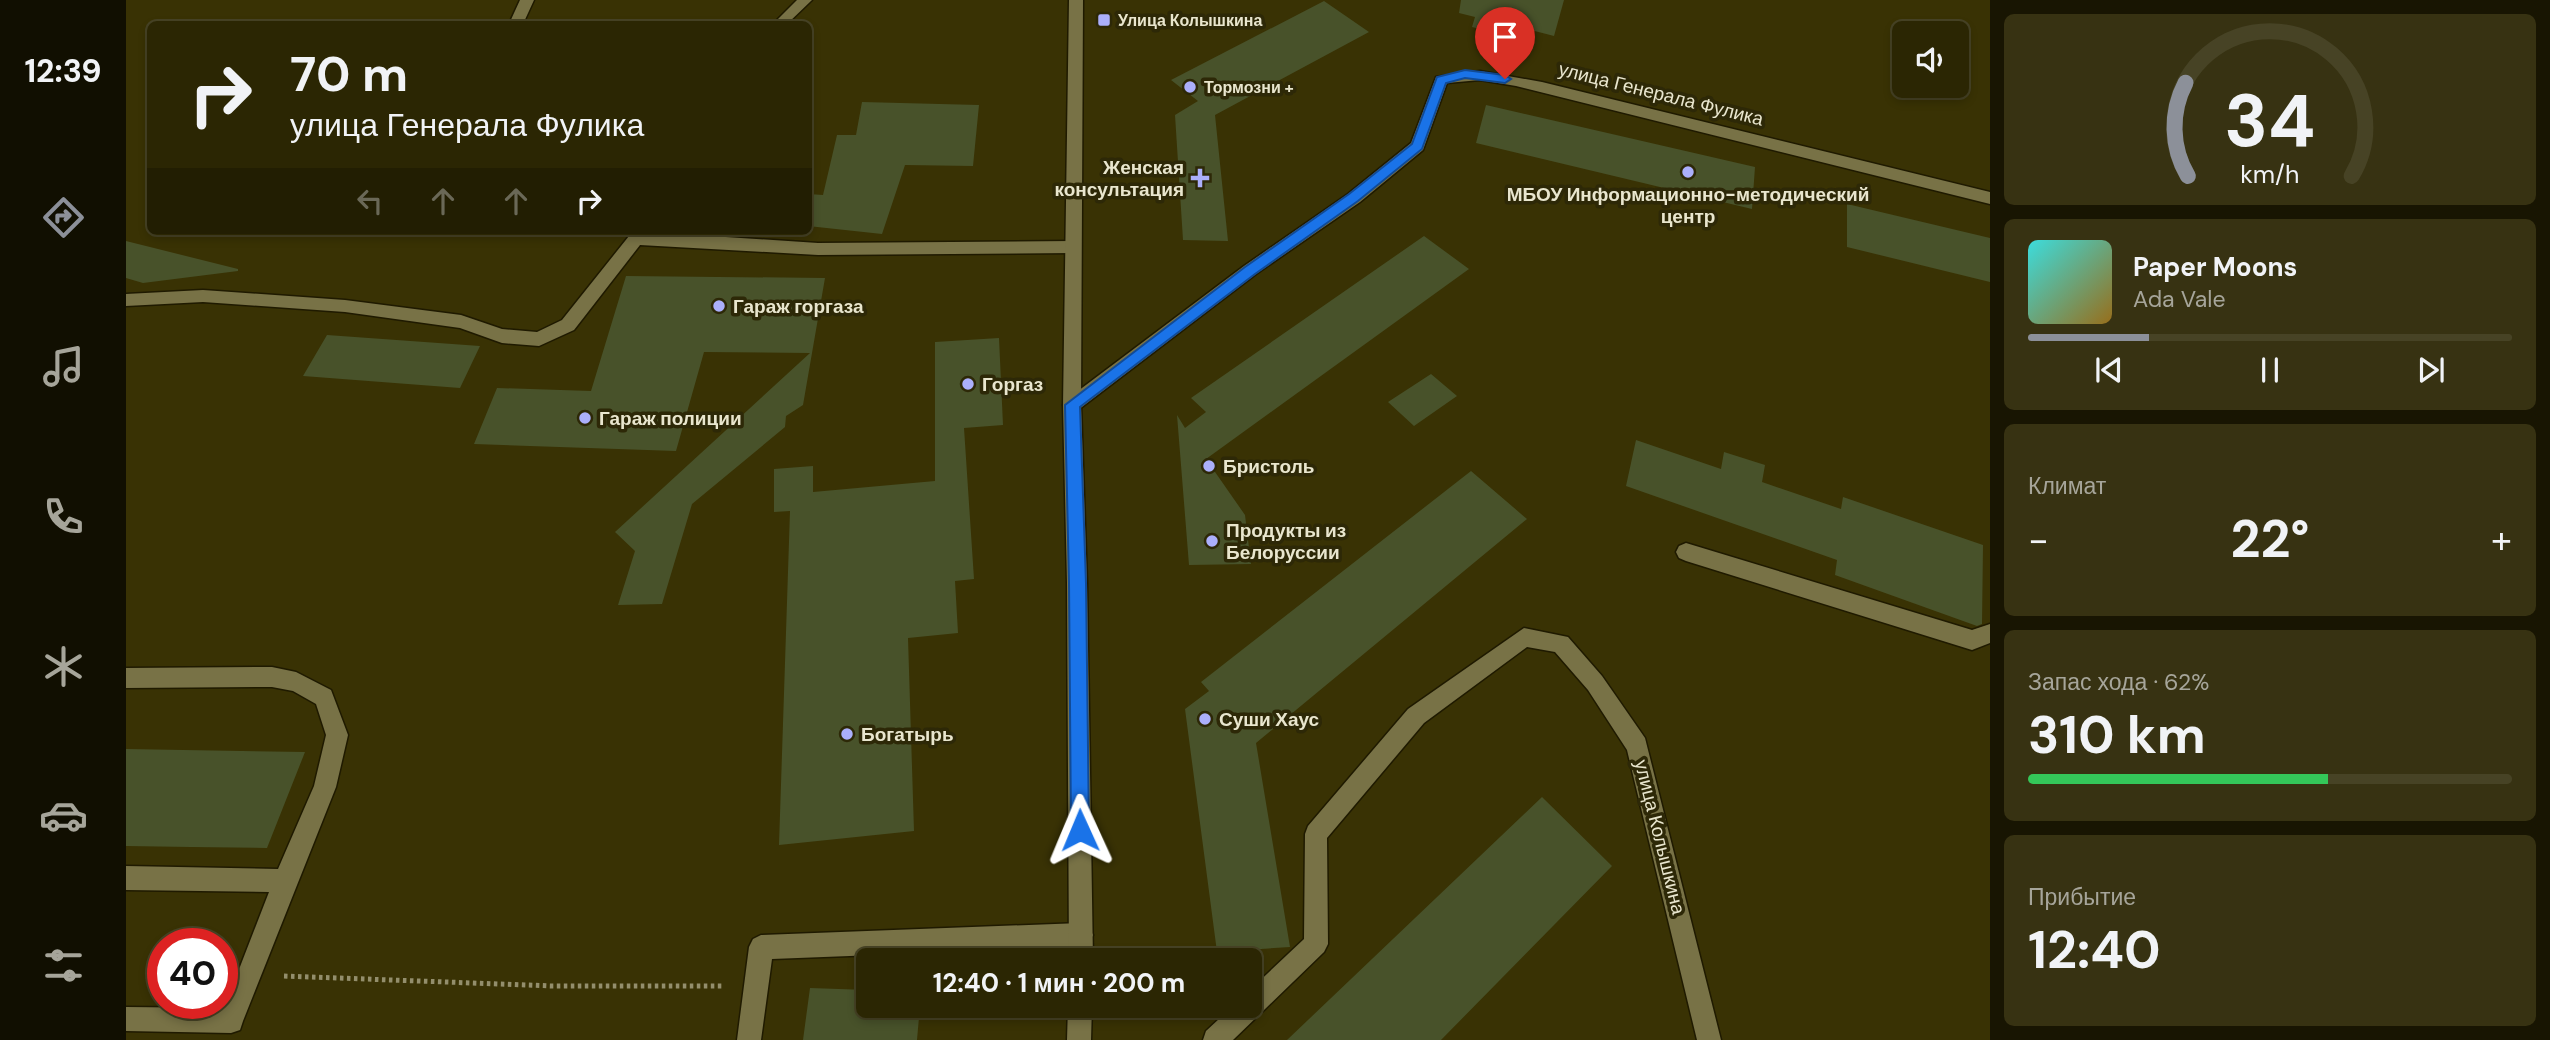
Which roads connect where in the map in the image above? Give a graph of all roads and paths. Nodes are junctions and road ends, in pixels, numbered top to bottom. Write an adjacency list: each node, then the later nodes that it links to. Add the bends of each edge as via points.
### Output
1 (527, 0): 4 (street)
2 (805, 0): 5 (street)
3 (1076, 0): 8 (street)
4 (517, 21)
5 (783, 21)
6 (1990, 198): 10 (street, улица Генерала Фулика, via 1555,90 1465,74 1441,80 1418,146)
7 (640, 235): 8 (street, via 818,249); 9 (street, via 568,326 539,339 502,337 461,322 345,306 203,296)
8 (1073, 247): 10 (street)
9 (126, 300)
10 (1072, 405): 16 (street)
11 (1686, 552): 12 (street, via 1972,640)
12 (1990, 633)
13 (126, 678): 15 (street, via 272,677 296,682 324,697 337,735 325,787)
14 (126, 878): 15 (street)
15 (285, 881): 18 (street)
16 (1081, 935): 17 (street); 19 (street, via 761,947)
17 (1081, 948)
18 (249, 975): 19 (path, via 553,986); 22 (street)
19 (755, 986): 23 (street)
20 (1080, 1018): 24 (street)
21 (126, 1019): 22 (street)
22 (227, 1031)
23 (749, 1040)
24 (1079, 1040)
25 (1214, 1040): 26 (street, улица Колышкина, via 1315,944 1316,834 1416,716 1524,637 1561,644 1595,683 1637,746)
26 (1709, 1040)

